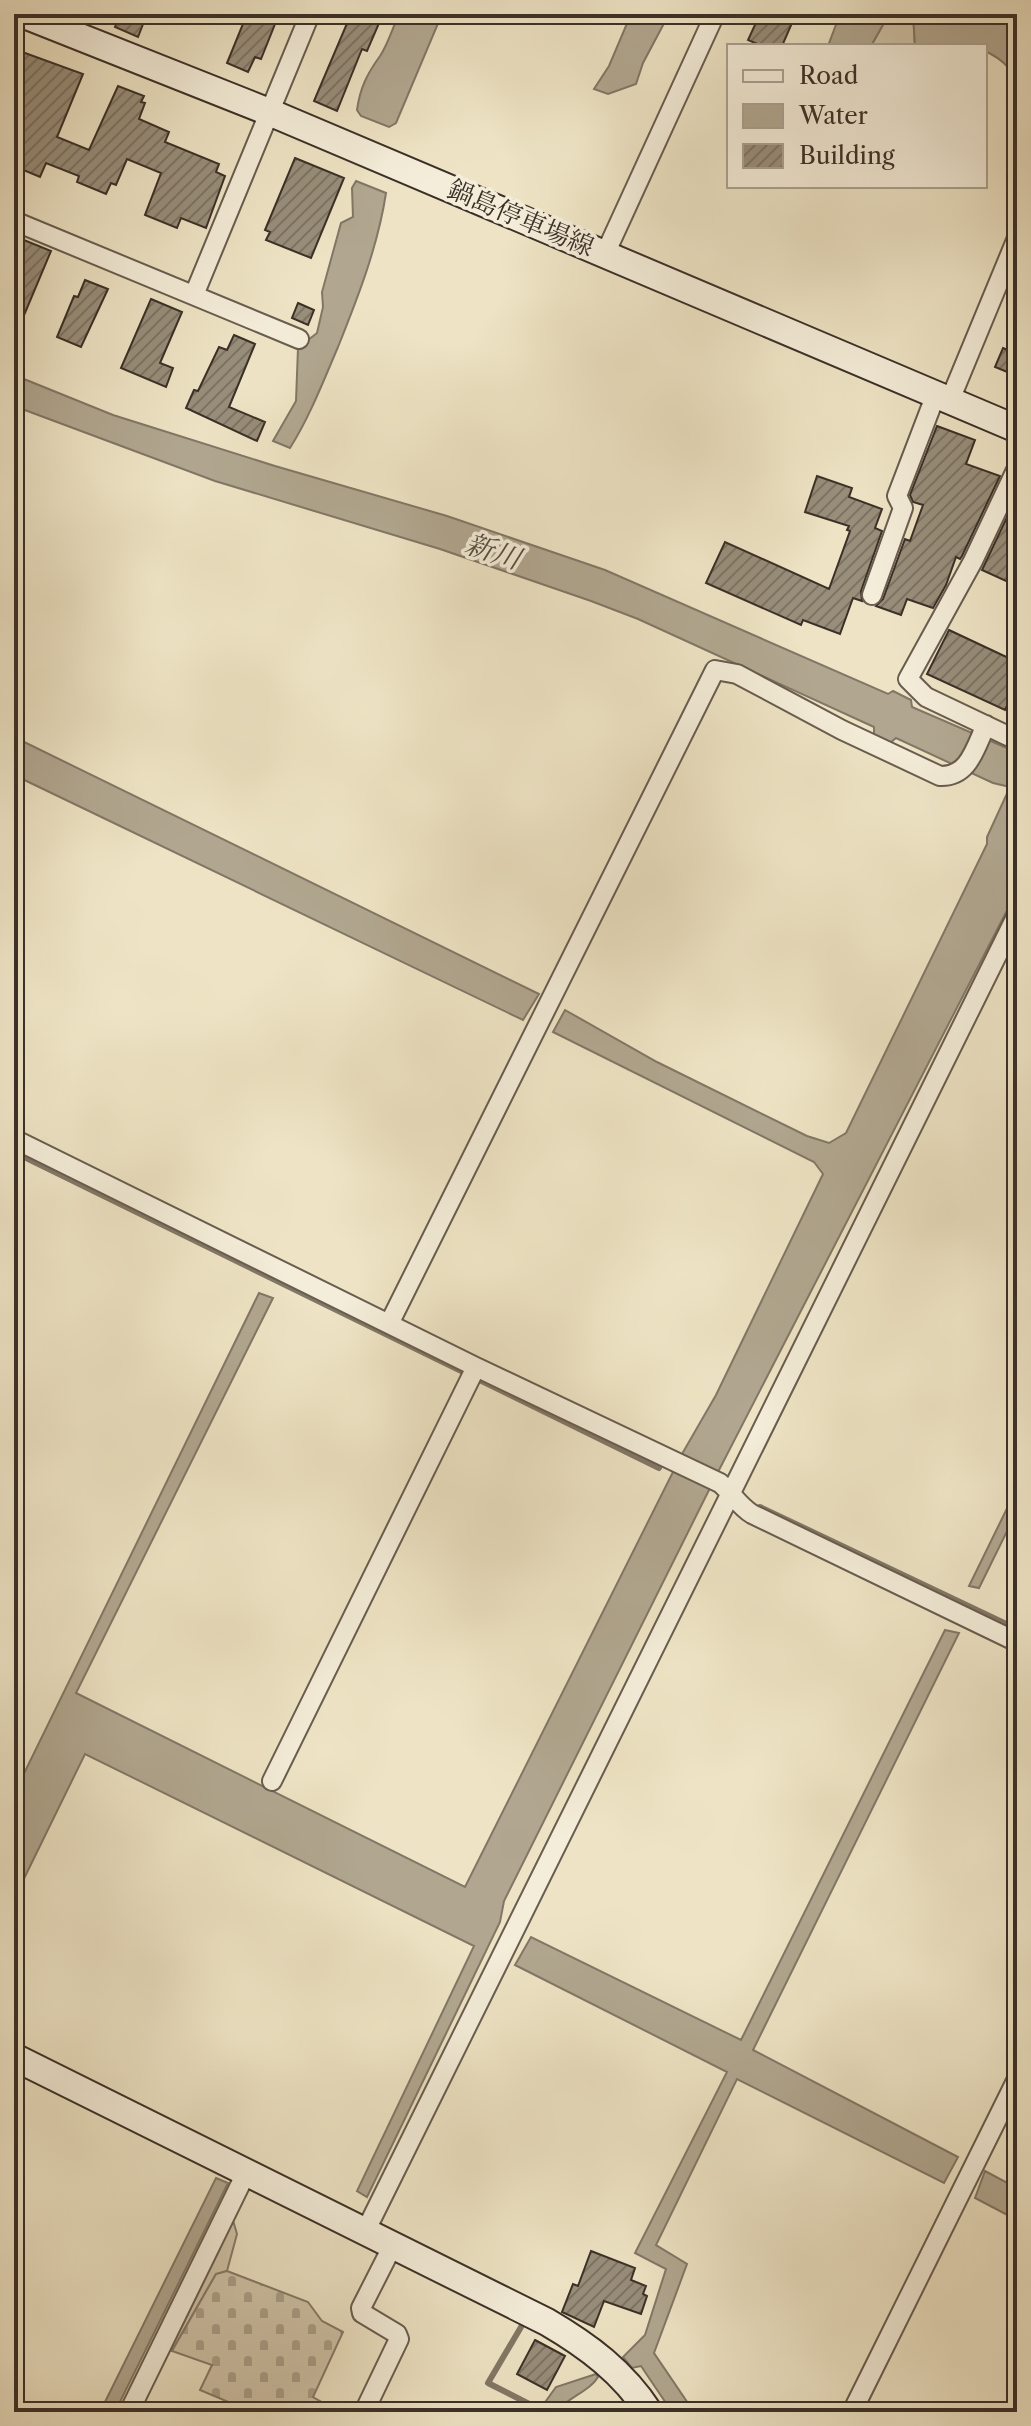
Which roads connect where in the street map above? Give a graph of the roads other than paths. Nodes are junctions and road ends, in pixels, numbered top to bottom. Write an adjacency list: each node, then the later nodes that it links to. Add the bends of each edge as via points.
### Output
1 (22, 14): 4 (main road, 鍋島停車場線)
2 (310, 14): 4 (street)
3 (715, 14): 7 (street)
4 (269, 112): 7 (main road, 鍋島停車場線); 8 (street)
5 (14, 221): 8 (street)
6 (1017, 238): 10 (street)
7 (605, 254): 10 (main road, 鍋島停車場線)
8 (194, 295): 9 (street)
9 (299, 339)
10 (943, 397): 11 (main road, 鍋島停車場線); 13 (street, via 897,496 903,508)
11 (1017, 429)
12 (1017, 468): 14 (street, via 908,679 926,697)
13 (872, 595)
14 (984, 729): 15 (street, via 1008,736); 18 (street, via 964,771 940,776 737,674 715,670)
15 (1017, 730)
16 (1017, 915): 20 (street)
17 (14, 1139): 18 (street)
18 (389, 1324): 19 (street)
19 (473, 1373): 20 (street); 22 (street)
20 (726, 1488): 21 (street, via 752,1514); 26 (street)
21 (1017, 1642)
22 (272, 1781)
23 (14, 2057): 25 (main road)
24 (1017, 2079): 31 (street)
25 (246, 2173): 26 (main road); 28 (street)
26 (365, 2232): 27 (main road)
27 (393, 2245): 29 (street, via 361,2308 399,2339); 30 (main road, via 578,2341 609,2364)
28 (129, 2412)
29 (364, 2412)
30 (649, 2412)
31 (852, 2412)

